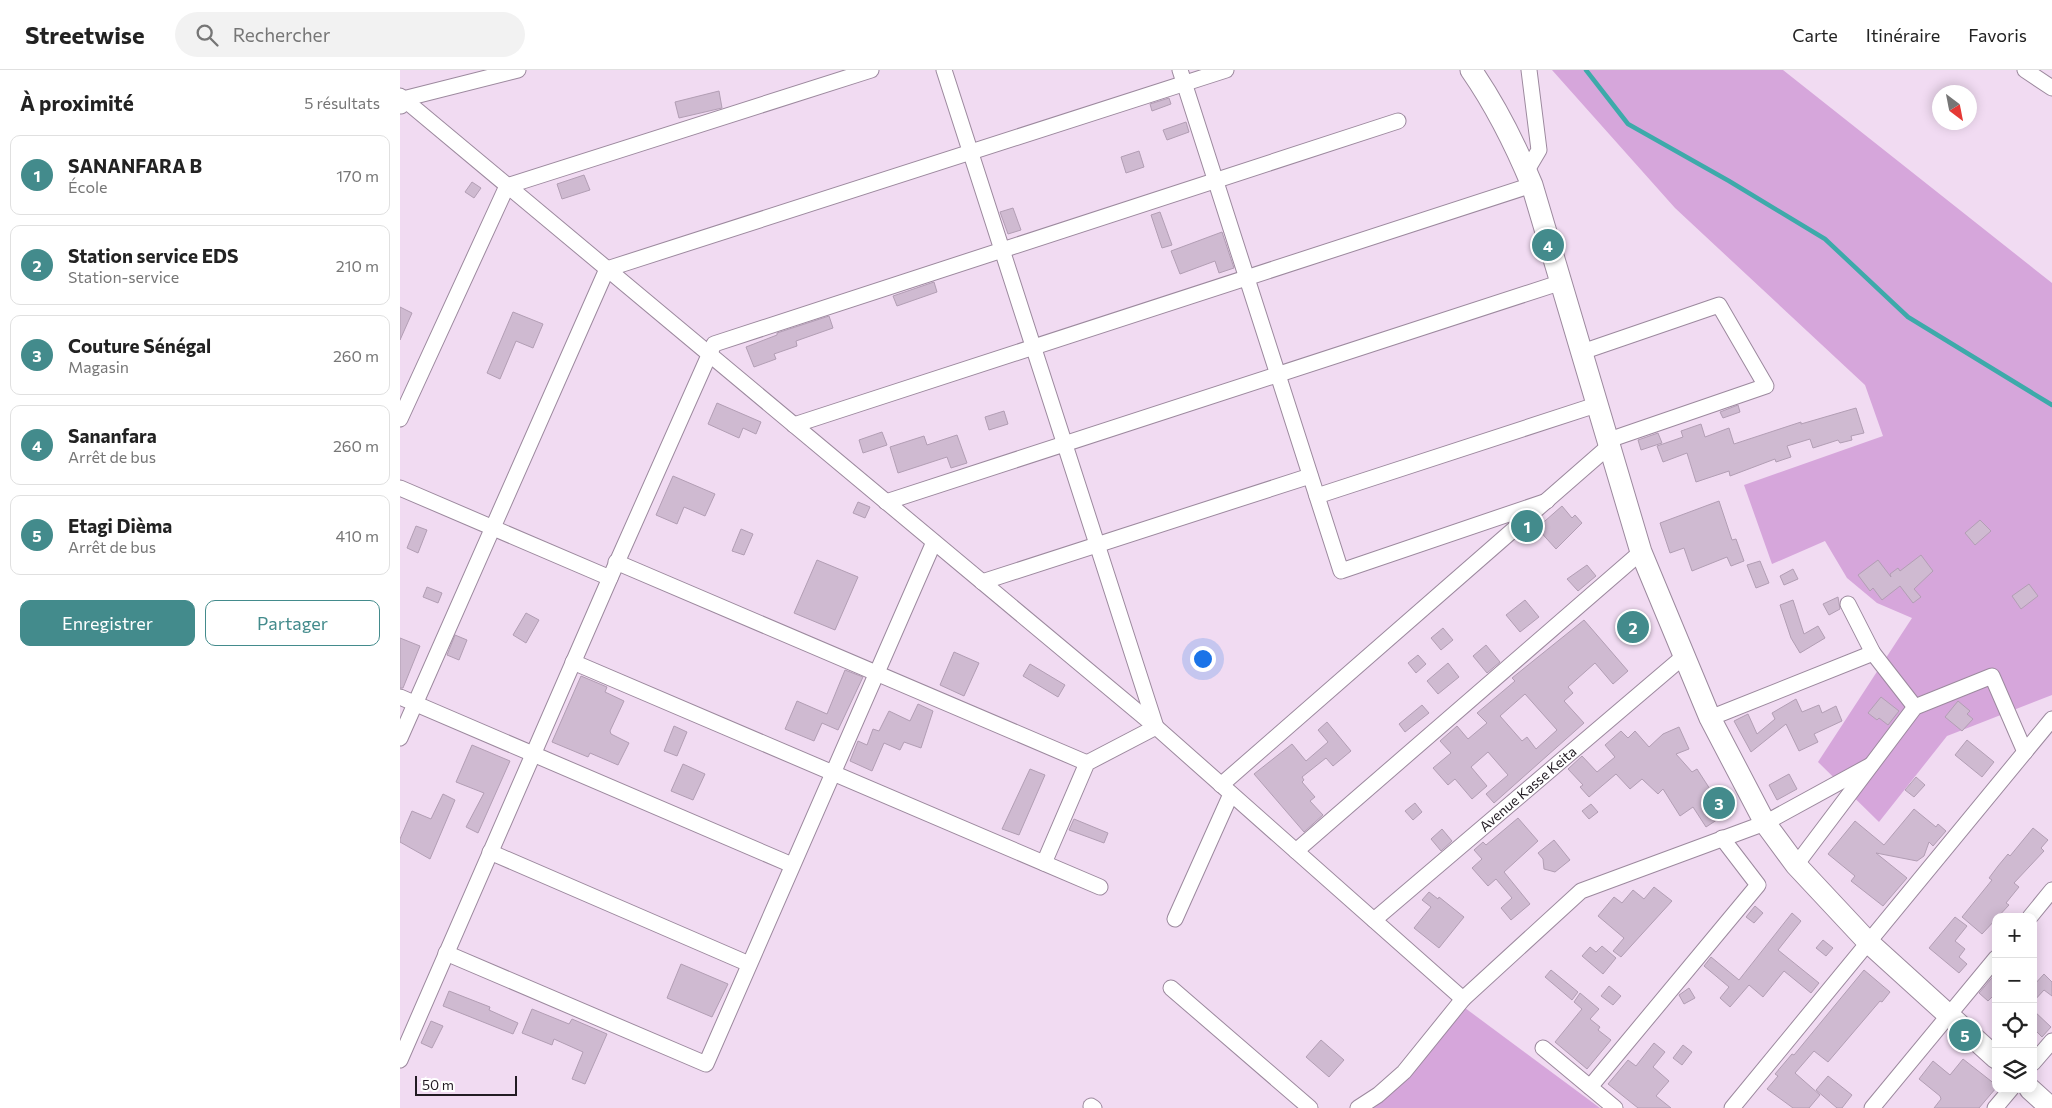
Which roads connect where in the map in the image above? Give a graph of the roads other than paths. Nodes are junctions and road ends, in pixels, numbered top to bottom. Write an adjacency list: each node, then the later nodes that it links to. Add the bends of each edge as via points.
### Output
1 (518, 70): 10 (street)
2 (871, 70): 15 (street)
3 (944, 70): 12 (street)
4 (1226, 70): 8 (street)
5 (1471, 70): 13 (main road, via 1511,136)
6 (1530, 70): 13 (street, via 1539,150)
7 (2026, 70): 9 (street)
8 (1182, 77): 12 (street); 14 (street)
9 (2052, 88)
10 (401, 101): 15 (street)
11 (1398, 122): 14 (street)
12 (971, 153): 16 (street); 17 (street)
13 (1529, 178): 18 (street); 19 (main road)
14 (1215, 181): 16 (street); 18 (street)
15 (507, 186): 17 (street); 25 (street)
16 (1002, 250): 20 (street); 22 (street, via 714,344)
17 (607, 269): 22 (street); 34 (street)
18 (1247, 278): 20 (street); 23 (street)
19 (1562, 282): 21 (main road); 23 (street)
20 (1034, 347): 26 (street); 27 (street)
21 (1582, 352): 24 (main road); 28 (street, via 1719,305 1766,386)
22 (708, 353): 26 (street); 38 (street)
23 (1278, 375): 27 (street); 29 (street)
24 (1596, 405): 28 (main road); 31 (street)
25 (400, 419)
26 (794, 425): 33 (street)
27 (1065, 444): 33 (street); 36 (street)
28 (1607, 444): 32 (street); 37 (main road)
29 (1310, 476): 31 (street); 36 (street)
30 (400, 488): 34 (street)
31 (1317, 496): 32 (street, via 1341,571)
32 (1547, 501): 58 (street)
33 (886, 502): 35 (street)
34 (492, 527): 39 (street); 47 (street)
35 (934, 542): 40 (street); 45 (street)
36 (1097, 545): 40 (street); 51 (street)
37 (1641, 552): 43 (main road); 61 (street)
38 (616, 562): 39 (street); 45 (street)
39 (610, 578): 44 (street)
40 (982, 582): 51 (street)
41 (1848, 604): 42 (street)
42 (1873, 654): 48 (street); 49 (street)
43 (1683, 657): 49 (main road); 70 (street, Avenue Kasse Keita)
44 (573, 662): 54 (street); 57 (street)
45 (876, 673): 55 (street); 57 (street)
46 (400, 697): 47 (street)
47 (415, 704): 52 (street); 54 (street)
48 (1915, 707): 53 (street, via 1992,676); 56 (street)
49 (1710, 718): 59 (main road)
50 (2052, 719): 53 (street)
51 (1156, 727): 55 (street); 58 (street)
52 (400, 738)
53 (2025, 752): 71 (street)
54 (533, 754): 62 (street); 64 (street)
55 (1087, 763): 63 (street)
56 (1871, 765): 59 (street); 65 (street)
57 (833, 773): 63 (street); 64 (street)
58 (1226, 789): 61 (street); 69 (street)
59 (1765, 823): 60 (street); 65 (main road)
60 (1722, 838): 76 (street, via 1581,891); 83 (street, via 1758,885)
61 (1296, 851): 70 (street)
62 (490, 852): 72 (street); 74 (street)
63 (1044, 863): 66 (street)
64 (792, 865): 74 (street)
65 (1796, 865): 71 (main road)
66 (1100, 887)
67 (2052, 890): 68 (street)
68 (2033, 913)
69 (1175, 919)
70 (1374, 920): 76 (street)
71 (1868, 942): 77 (main road); 89 (street)
72 (446, 953): 74 (street, via 706,1064); 82 (street)
73 (1992, 963): 77 (street)
74 (750, 964)
75 (1170, 988): 86 (street)
76 (1463, 999): 87 (street, via 1404,1072)
77 (1948, 1015): 80 (main road); 90 (street)
78 (2052, 1041): 81 (street)
79 (1543, 1048): 83 (street)
80 (1992, 1054)
81 (2037, 1058)
82 (400, 1060)
83 (1590, 1087): 88 (street)
84 (2008, 1093): 91 (street)
85 (2034, 1093): 92 (main road)
86 (1310, 1108)
87 (1358, 1108)
88 (1615, 1108)
89 (1732, 1108)
90 (1872, 1108)
91 (1995, 1108)
92 (2051, 1108)

